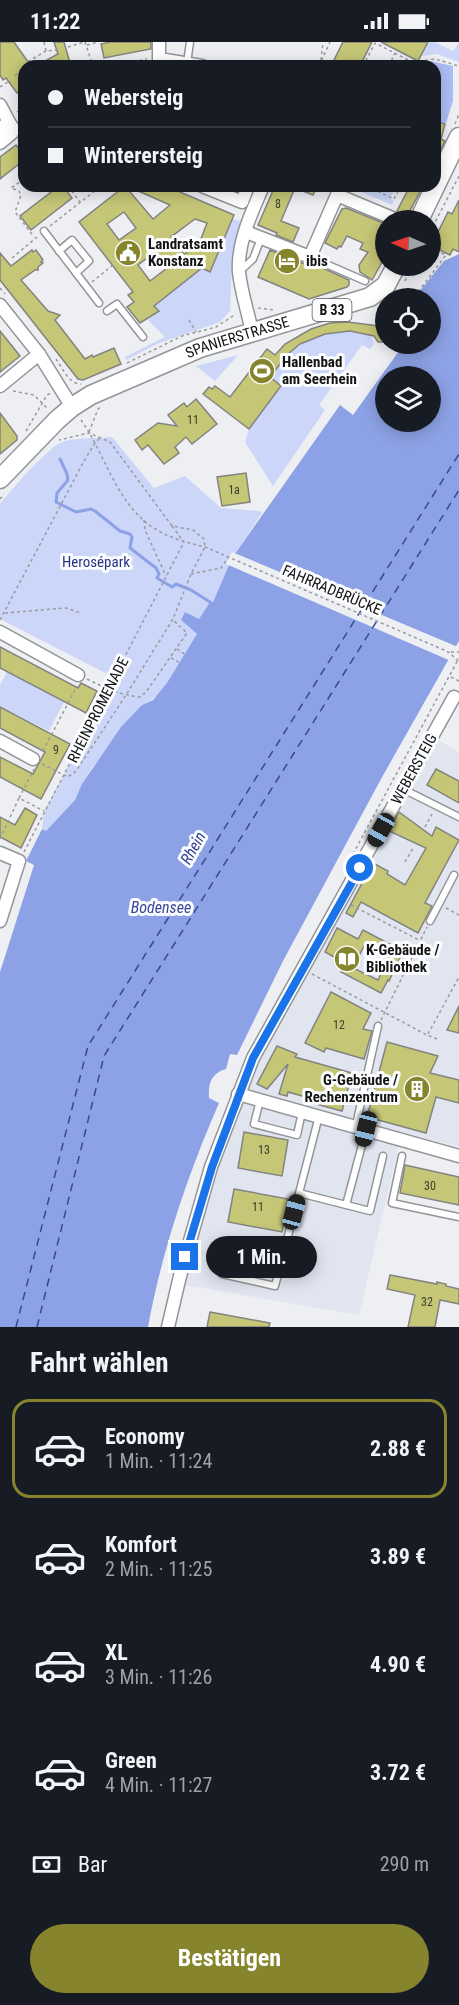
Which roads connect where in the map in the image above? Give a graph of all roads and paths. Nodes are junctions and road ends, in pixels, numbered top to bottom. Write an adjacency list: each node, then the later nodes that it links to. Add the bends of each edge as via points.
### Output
1 (44, 42): 11 (path)
2 (85, 42): 8 (path); 9 (path)
3 (98, 42): 8 (path)
4 (159, 42): 13 (street)
5 (190, 42): 18 (lane)
6 (323, 42): 19 (path)
7 (330, 42): 20 (path)
8 (86, 46): 15 (path)
9 (68, 47)
10 (58, 50): 11 (path)
11 (46, 51): 14 (path)
12 (395, 53): 21 (path, via 375,43); 22 (path); 23 (path)
13 (159, 59): 16 (path); 17 (street)
14 (31, 60)
15 (91, 60)
16 (144, 60)
17 (163, 60)
18 (182, 60)
19 (321, 60)
20 (321, 60)
21 (367, 60)
22 (392, 60)
23 (407, 60)
24 (424, 60): 25 (path, via 438,57)
25 (459, 66)
26 (18, 73): 27 (path)
27 (15, 76)
28 (9, 81): 29 (path)
29 (0, 87)
30 (0, 105): 31 (street)
31 (5, 127): 33 (street, via 13,128 12,133)
32 (459, 137): 34 (main road)
33 (0, 143)
34 (441, 174)
35 (459, 176): 50 (path)
36 (18, 183): 37 (path, via 11,188)
37 (18, 191)
38 (20, 192): 53 (path, via 15,212)
39 (72, 192): 47 (path)
40 (94, 192): 47 (path)
41 (217, 192): 42 (street, via 242,202)
42 (246, 192)
43 (261, 192): 52 (street)
44 (381, 192): 45 (path, via 394,199)
45 (398, 192)
46 (432, 192): 48 (main road)
47 (80, 203): 51 (path)
48 (424, 210)
49 (375, 211): 56 (street, via 337,195)
50 (441, 211)
51 (44, 231): 53 (path); 55 (lane)
52 (246, 232): 56 (street); 59 (street)
53 (35, 238): 57 (path)
54 (260, 241): 59 (lane, via 253,259)
55 (59, 251): 60 (lane); 60 (lane, via 72,240 89,261)
56 (310, 257): 63 (lane)
57 (12, 258)
58 (113, 265): 64 (path)
59 (239, 272): 70 (street)
60 (76, 273): 64 (lane)
61 (391, 276): 72 (main road, SPANIERSTRASSE / B 33, via 370,297)
62 (430, 276): 65 (path)
63 (365, 281)
64 (87, 287): 66 (lane)
65 (421, 288)
66 (99, 303)
67 (0, 305): 75 (street)
68 (274, 310): 70 (path, via 262,307)
69 (107, 311): 73 (lane, via 117,304)
70 (248, 311): 72 (street); 74 (path, via 236,314)
71 (189, 320): 74 (path)
72 (252, 332): 74 (main road, SPANIERSTRASSE / B 33)
73 (143, 336)
74 (198, 340): 76 (path, via 164,344); 81 (main road, SPANIERSTRASSE / B 33)
75 (39, 354): 79 (street); 81 (street)
76 (124, 365)
77 (71, 380): 78 (path)
78 (85, 383)
79 (4, 388): 80 (path, via 34,395)
80 (44, 404)
81 (72, 407): 83 (path); 87 (main road, B 33)
82 (98, 409): 83 (path)
83 (89, 433): 84 (path); 85 (path); 86 (path)
84 (72, 436)
85 (101, 437): 86 (path); 89 (path, via 110,442)
86 (95, 443): 88 (path, via 122,493); 95 (path)
87 (0, 479)
88 (144, 520): 90 (path); 94 (path)
89 (172, 526): 90 (path); 91 (path, via 194,530)
90 (184, 542): 91 (path); 94 (path, RHEINPROMENADE)
91 (206, 547): 92 (path, FAHRRADBRÜCKE); 93 (path)
92 (228, 557): 93 (path, via 221,568); 102 (path, FAHRRADBRÜCKE)
93 (191, 574): 97 (path)
94 (166, 579): 109 (path, RHEINPROMENADE)
95 (4, 613): 96 (path, via 66,608); 98 (path)
96 (81, 613)
97 (173, 619): 100 (path, via 187,633); 111 (path)
98 (0, 621)
99 (0, 632): 107 (street)
100 (177, 649): 103 (path); 104 (path)
101 (457, 651): 102 (path)
102 (450, 652): 105 (path, FAHRRADBRÜCKE)
103 (186, 655)
104 (171, 658): 106 (path); 111 (path, via 140,697)
105 (459, 660): 108 (path, via 450,676)
106 (180, 663)
107 (78, 675): 109 (path)
108 (459, 681)
109 (108, 689): 111 (path); 116 (path, RHEINPROMENADE)
110 (75, 690): 114 (path)
111 (126, 695): 116 (path, via 76,771)
112 (454, 697): 117 (street, WEBERSTEIG)
113 (0, 741): 115 (street)
114 (46, 745)
115 (35, 760): 116 (path); 118 (path)
116 (64, 776): 120 (path, RHEINPROMENADE)
117 (403, 789): 119 (lane); 129 (street, WEBERSTEIG)
118 (20, 798): 120 (path); 123 (path)
119 (437, 806): 121 (lane); 122 (path)
120 (44, 811): 126 (path, RHEINPROMENADE)
121 (459, 817)
122 (425, 826)
123 (0, 839)
124 (413, 848): 127 (path)
125 (0, 853): 126 (street)
126 (19, 861): 132 (street)
127 (405, 862)
128 (454, 875): 130 (lane)
129 (341, 901): 134 (path); 135 (street, WEBERSTEIG)
130 (439, 904): 131 (path); 133 (lane)
131 (459, 915)
132 (0, 921)
133 (430, 921): 134 (path)
134 (420, 940): 137 (path)
135 (304, 969): 137 (path); 141 (street, WEBERSTEIG, via 258,1049)
136 (459, 977): 139 (path)
137 (384, 1011): 138 (path); 139 (path)
138 (378, 1026): 145 (lane)
139 (427, 1035): 140 (path)
140 (437, 1039)
141 (238, 1094): 142 (street); 153 (street, WEBERSTEIG, via 208,1178)
142 (260, 1100): 143 (street); 143 (lane, via 254,1124 297,1135)
143 (302, 1111): 144 (street)
144 (319, 1116): 145 (street); 149 (lane)
145 (361, 1127): 148 (street); 150 (lane)
146 (383, 1156): 150 (lane, via 370,1211)
147 (402, 1156): 151 (lane, via 392,1203)
148 (459, 1156)
149 (299, 1193): 150 (lane); 152 (lane, via 275,1286)
150 (346, 1205)
151 (459, 1217)
152 (222, 1274)
153 (168, 1327)

